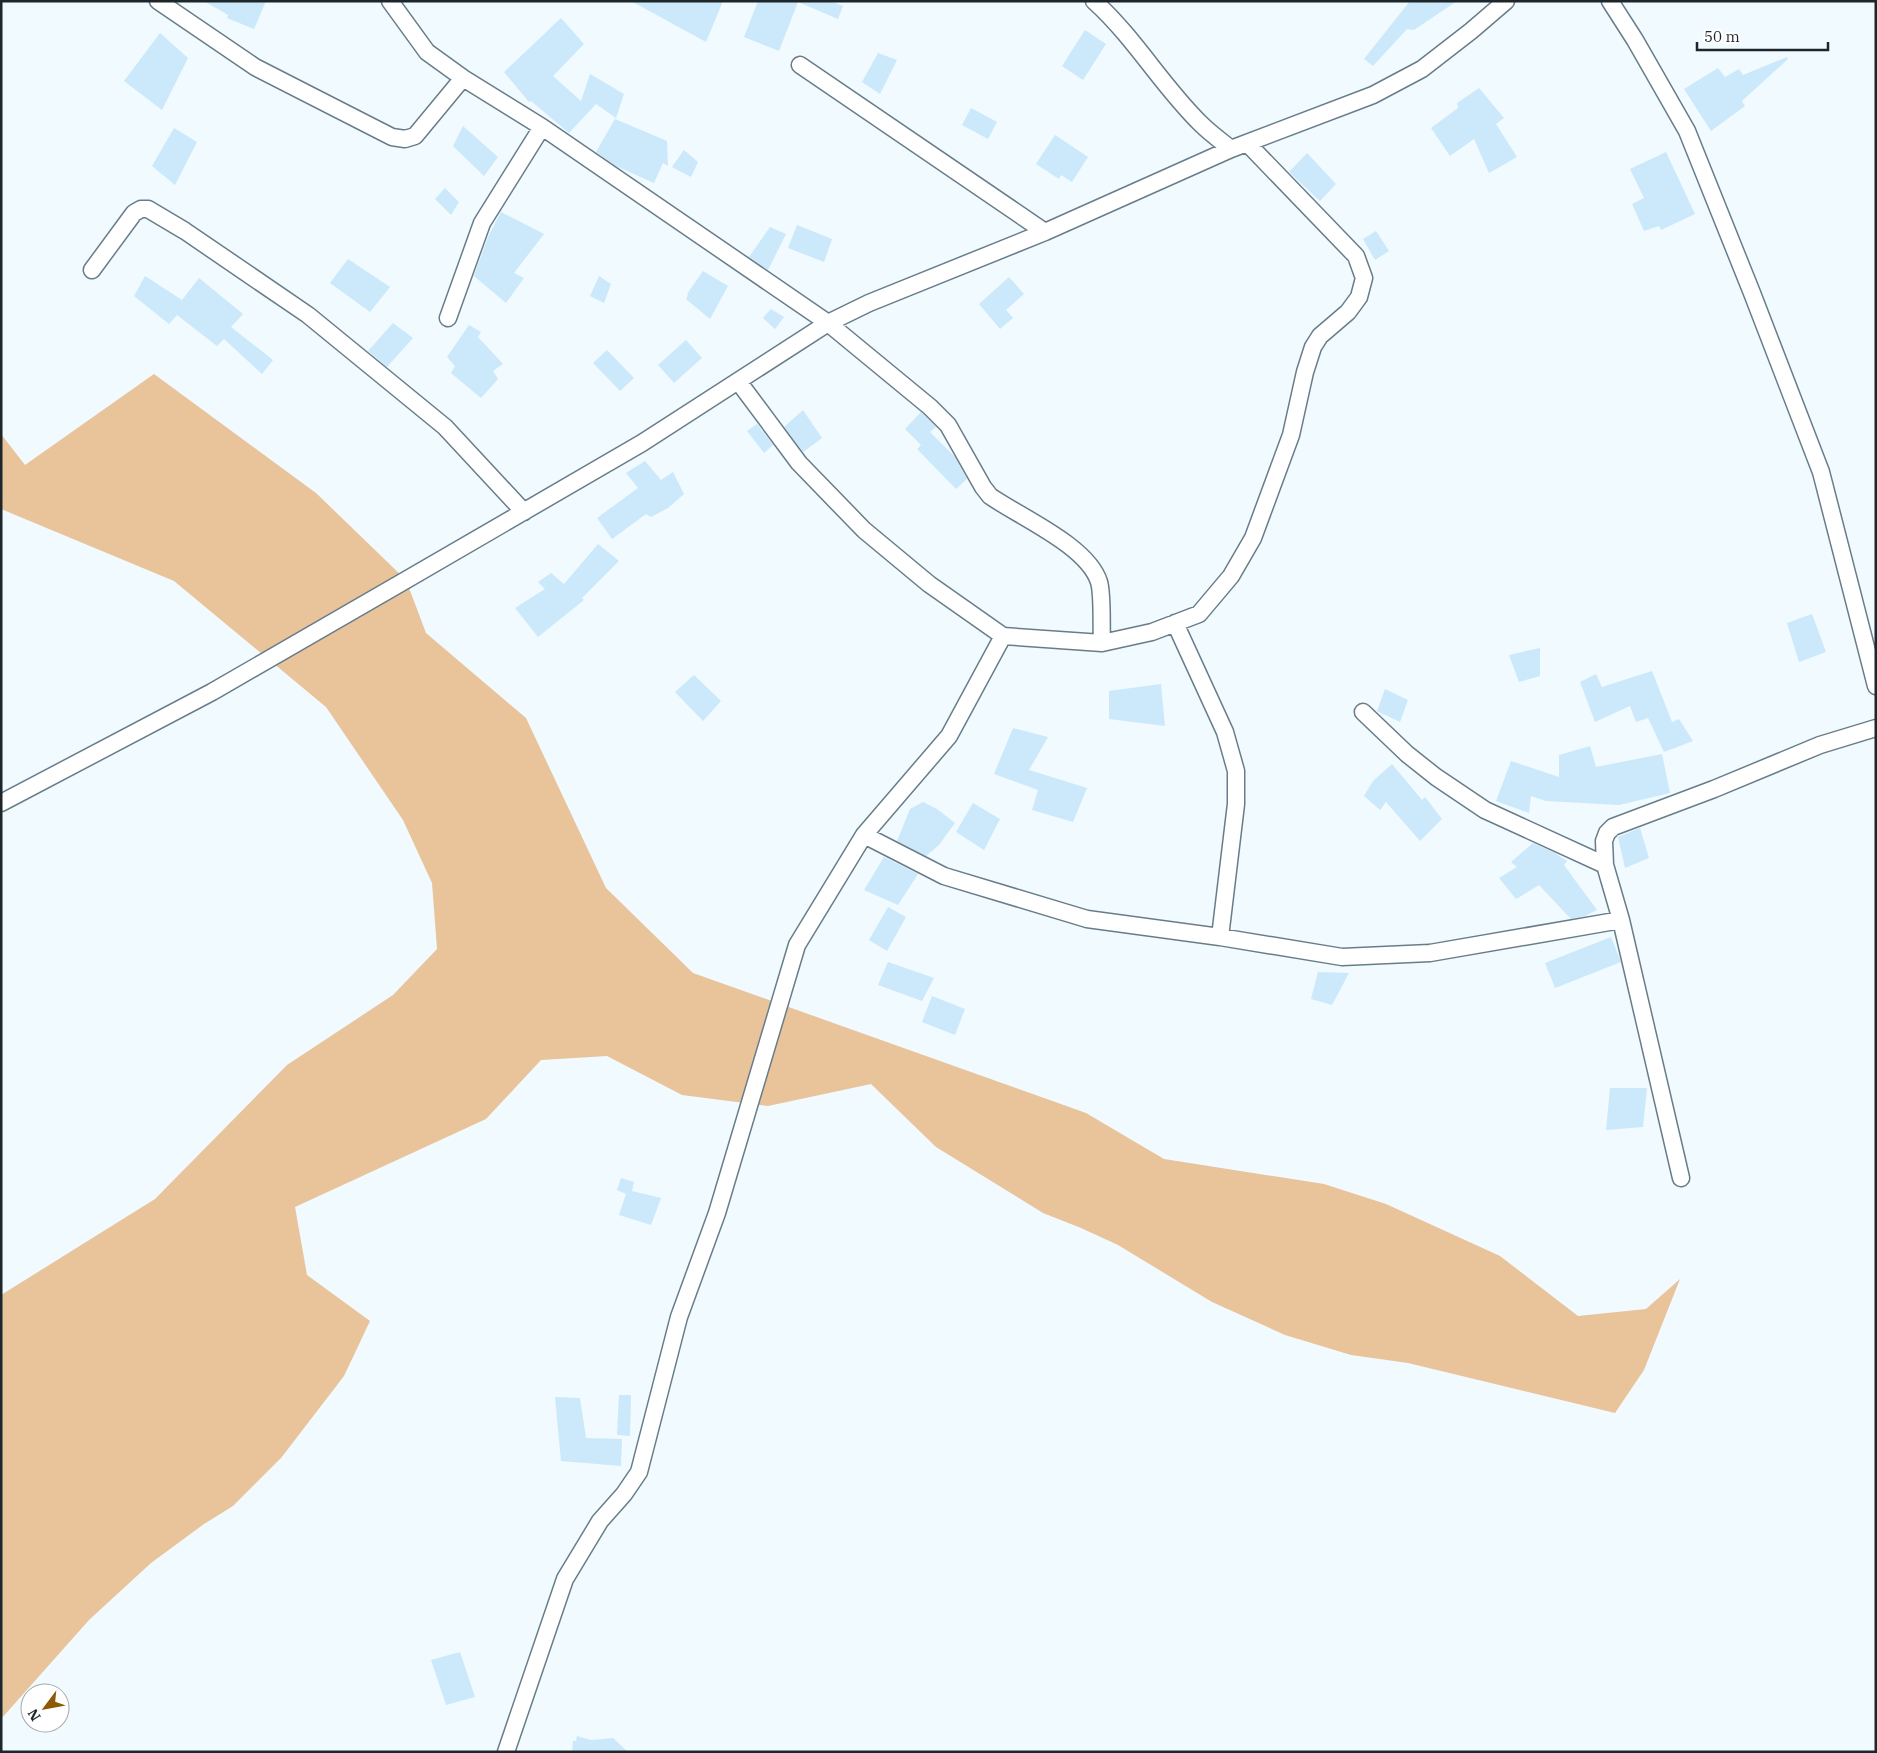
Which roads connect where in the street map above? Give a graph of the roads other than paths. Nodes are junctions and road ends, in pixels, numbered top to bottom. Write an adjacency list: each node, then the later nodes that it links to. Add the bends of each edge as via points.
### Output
1 (158, 1): 7 (street, via 255,66 392,137 405,139 415,136)
2 (390, 1): 7 (street, via 427,52)
3 (1094, 1): 10 (street, via 1141,51 1201,125)
4 (1506, 1): 9 (street, via 1472,31 1406,78 1373,95)
5 (1610, 1): 20 (street, via 1687,131 1752,293 1821,472)
6 (800, 65): 11 (street)
7 (463, 78): 8 (street)
8 (542, 126): 13 (street, via 482,223); 14 (street)
9 (1247, 143): 10 (street); 17 (street, via 1356,256 1364,278 1359,297 1348,312 1320,336 1313,347 1291,435 1253,538 1231,576 1199,614)
10 (1231, 149): 11 (street)
11 (1045, 232): 14 (street, via 868,303)
12 (92, 270): 16 (street, via 134,213 148,209 308,315 445,428)
13 (448, 318)
14 (828, 323): 15 (street); 19 (street, via 948,425 990,496 1060,539 1094,570 1100,583)
15 (738, 381): 16 (street, via 642,443); 18 (street, via 800,463 864,530 928,584)
16 (524, 512): 23 (street, via 212,692)
17 (1175, 623): 19 (street, via 1152,632); 27 (street, via 1224,732 1236,770 1236,804)
18 (1003, 636): 19 (street); 24 (street, via 949,736)
19 (1102, 643)
20 (1876, 686)
21 (1363, 712): 25 (street, via 1436,778 1485,810)
22 (1876, 728): 25 (street, via 1820,745 1613,827 1606,833 1604,841)
23 (1, 803)
24 (864, 835): 27 (street, via 944,876 1087,919); 29 (street, via 797,945 717,1212 680,1317 639,1472 600,1521 565,1579)
25 (1605, 865): 26 (street)
26 (1622, 920): 27 (street, via 1421,954 1342,957); 28 (street)
27 (1220, 937)
28 (1682, 1178)
29 (506, 1752)

